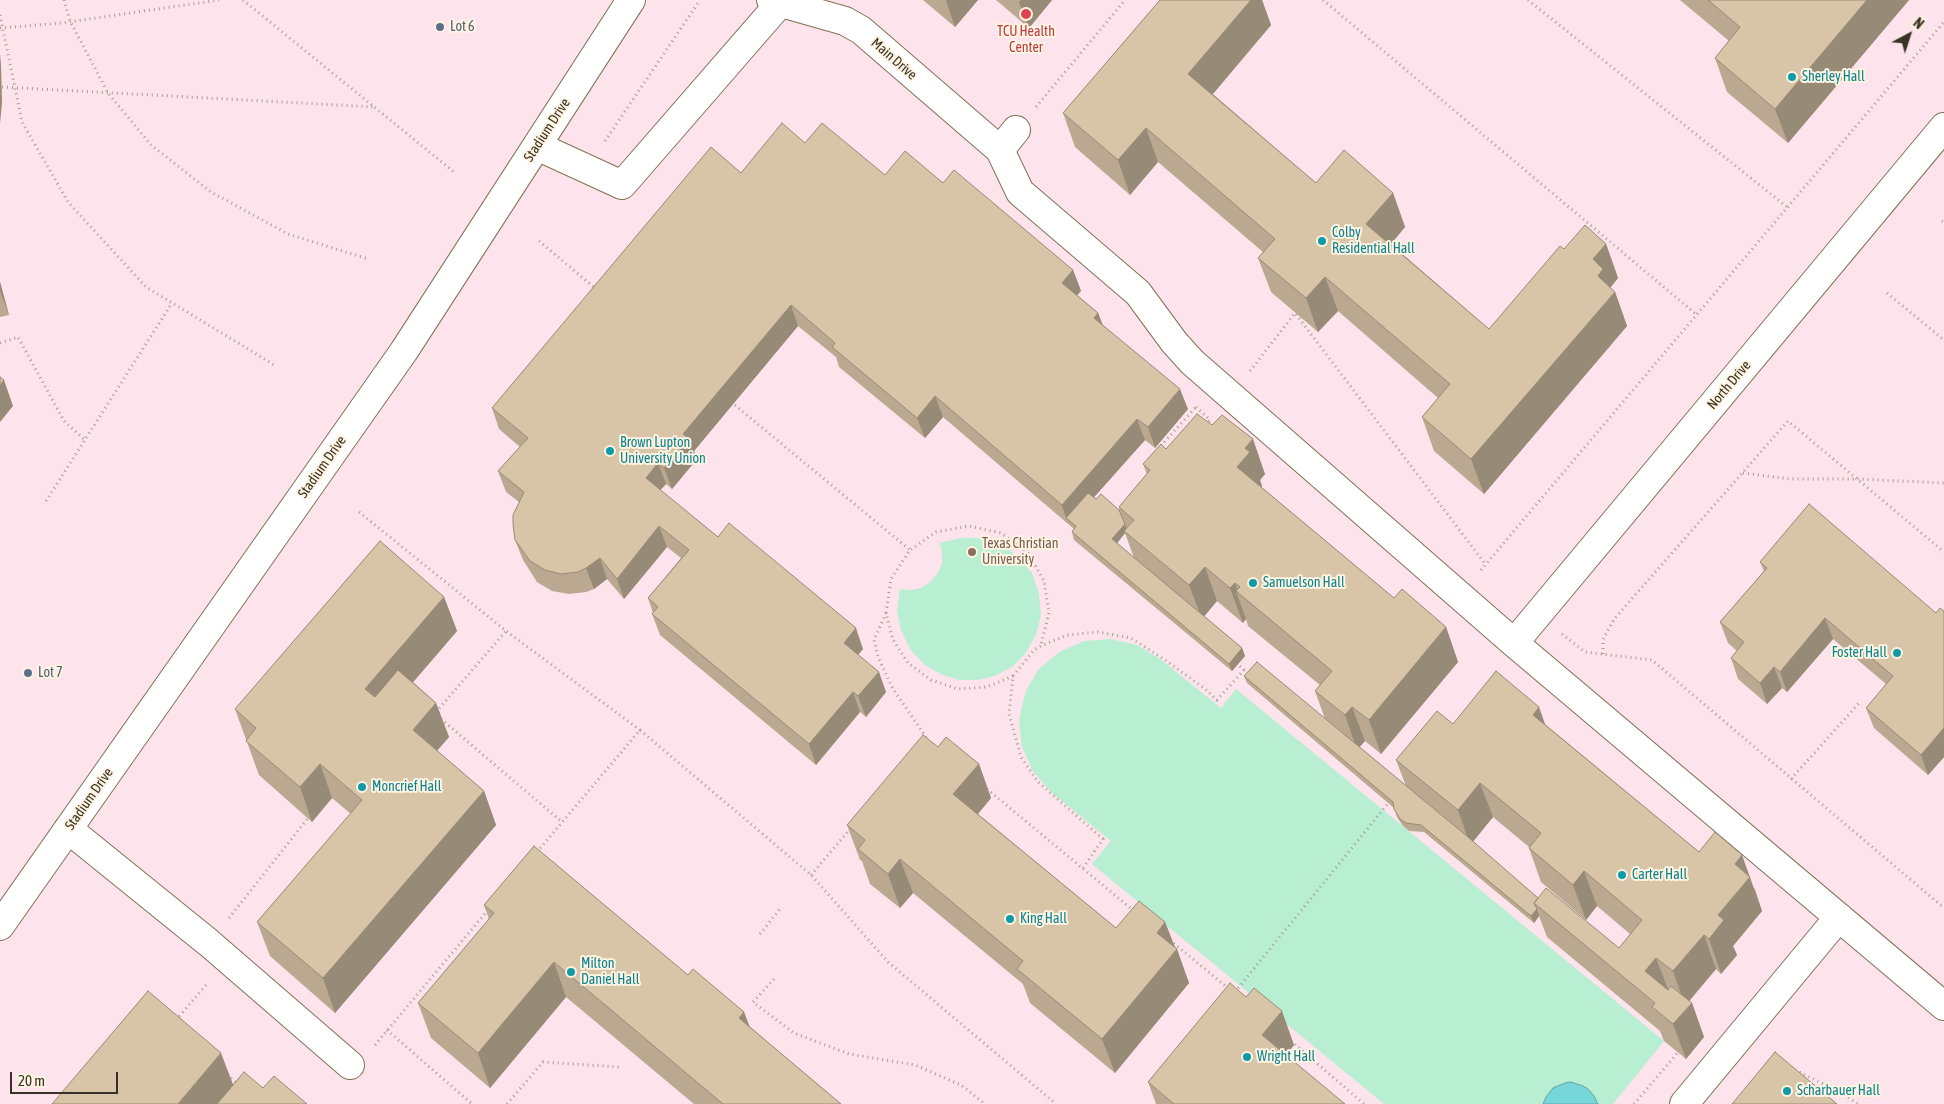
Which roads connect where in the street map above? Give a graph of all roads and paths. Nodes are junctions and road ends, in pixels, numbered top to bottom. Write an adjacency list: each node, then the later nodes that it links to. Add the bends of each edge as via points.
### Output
1 (64, 0): 11 (path)
2 (219, 0): 11 (path)
3 (243, 0): 17 (path)
4 (631, 0): 21 (street, Stadium Drive)
5 (700, 0): 20 (path)
6 (1125, 0): 19 (path)
7 (1323, 0): 29 (path)
8 (1528, 0): 23 (path)
9 (776, 1): 19 (street, Main Drive, via 845,21 861,30); 21 (street, via 622,185)
10 (0, 15): 13 (path)
11 (70, 21): 13 (path); 16 (path)
12 (1944, 22): 23 (path)
13 (1, 28): 15 (path)
14 (2, 87): 15 (path)
15 (15, 88): 16 (path); 28 (path, via 22,122 68,202 146,288)
16 (108, 93): 17 (path); 25 (path, via 151,145 211,192 288,234)
17 (376, 107): 22 (path)
18 (1944, 127): 52 (street, North Drive)
19 (1008, 140): 54 (street, via 1020,192 1138,293 1192,362)
20 (605, 141)
21 (537, 146): 70 (street, Stadium Drive, via 404,351)
22 (454, 172)
23 (1788, 207): 29 (path)
24 (539, 241): 26 (path)
25 (368, 259)
26 (598, 290)
27 (1887, 293): 30 (path)
28 (172, 303): 32 (path); 37 (path)
29 (1697, 315): 48 (path)
30 (1944, 340)
31 (0, 343): 37 (path, via 18,337 64,421)
32 (276, 366)
33 (1249, 372): 48 (path, via 1295,313)
34 (727, 398): 45 (path)
35 (1190, 413): 39 (path, via 1160,448)
36 (1205, 426): 39 (path, via 1176,461)
37 (85, 440): 43 (path)
38 (1174, 447): 39 (path)
39 (1168, 454)
40 (1742, 473): 41 (path, via 1790,479); 41 (path, via 1788,421); 56 (path, via 1615,618 1603,639)
41 (1857, 479): 42 (path); 46 (path)
42 (1944, 483)
43 (46, 501)
44 (359, 512): 53 (path)
45 (910, 550): 51 (path, via 891,579); 55 (path, via 936,532 969,526 1001,533 1028,553 1044,581 1049,613)
46 (1944, 552)
47 (1474, 564): 49 (path)
48 (1486, 564): 49 (path)
49 (1481, 570): 50 (path)
50 (1488, 576)
51 (886, 612): 59 (path, via 898,648 908,663 931,680 958,689 987,687); 63 (path, via 874,640 878,657 893,689)
52 (1538, 614): 54 (street, North Drive); 56 (path, via 1585,652)
53 (506, 631): 62 (path); 68 (path, via 434,714)
54 (1514, 643): 78 (street)
55 (1041, 646): 58 (path, via 1067,635 1098,632 1131,638 1217,700); 59 (path)
56 (1603, 654): 64 (path, via 1652,660)
57 (1229, 657): 58 (path)
58 (1244, 670): 60 (path)
59 (1013, 676): 72 (path, via 1009,714 1021,757 1038,782 1102,839)
60 (1252, 676)
61 (1860, 702): 64 (path)
62 (640, 730): 68 (path); 73 (path)
63 (930, 742)
64 (1791, 779): 75 (path)
65 (983, 786): 72 (path)
66 (1394, 797): 84 (path)
67 (308, 818): 82 (path)
68 (562, 822): 71 (path)
69 (856, 822): 73 (path)
70 (68, 830): 79 (street, Stadium Drive); 82 (street)
71 (531, 859)
72 (1083, 868): 77 (path)
73 (811, 874): 97 (path, via 888,962)
74 (493, 904): 88 (path)
75 (1944, 908)
76 (780, 910): 80 (path)
77 (1136, 912)
78 (1838, 917): 86 (street); 91 (street)
79 (0, 926)
80 (760, 934)
81 (1166, 937): 84 (path)
82 (209, 943): 87 (path, via 189,968 207,984); 92 (street)
83 (774, 979): 100 (path, via 753,1002 794,1033 849,1054 915,1065 961,1085)
84 (1234, 993): 85 (path)
85 (1241, 999)
86 (1944, 1006)
87 (170, 1028)
88 (387, 1030): 90 (path); 98 (path)
89 (1285, 1036): 101 (path)
90 (374, 1045)
91 (1717, 1064): 102 (path, via 1688,1041); 103 (street)
92 (350, 1065)
93 (620, 1067): 99 (path, via 543,1062)
94 (1793, 1069): 104 (path)
95 (224, 1072): 96 (path)
96 (239, 1085)
97 (1054, 1103)
98 (472, 1104)
99 (507, 1104)
100 (985, 1104)
101 (1364, 1104)
102 (1634, 1104)
103 (1684, 1104)
104 (1858, 1104)

